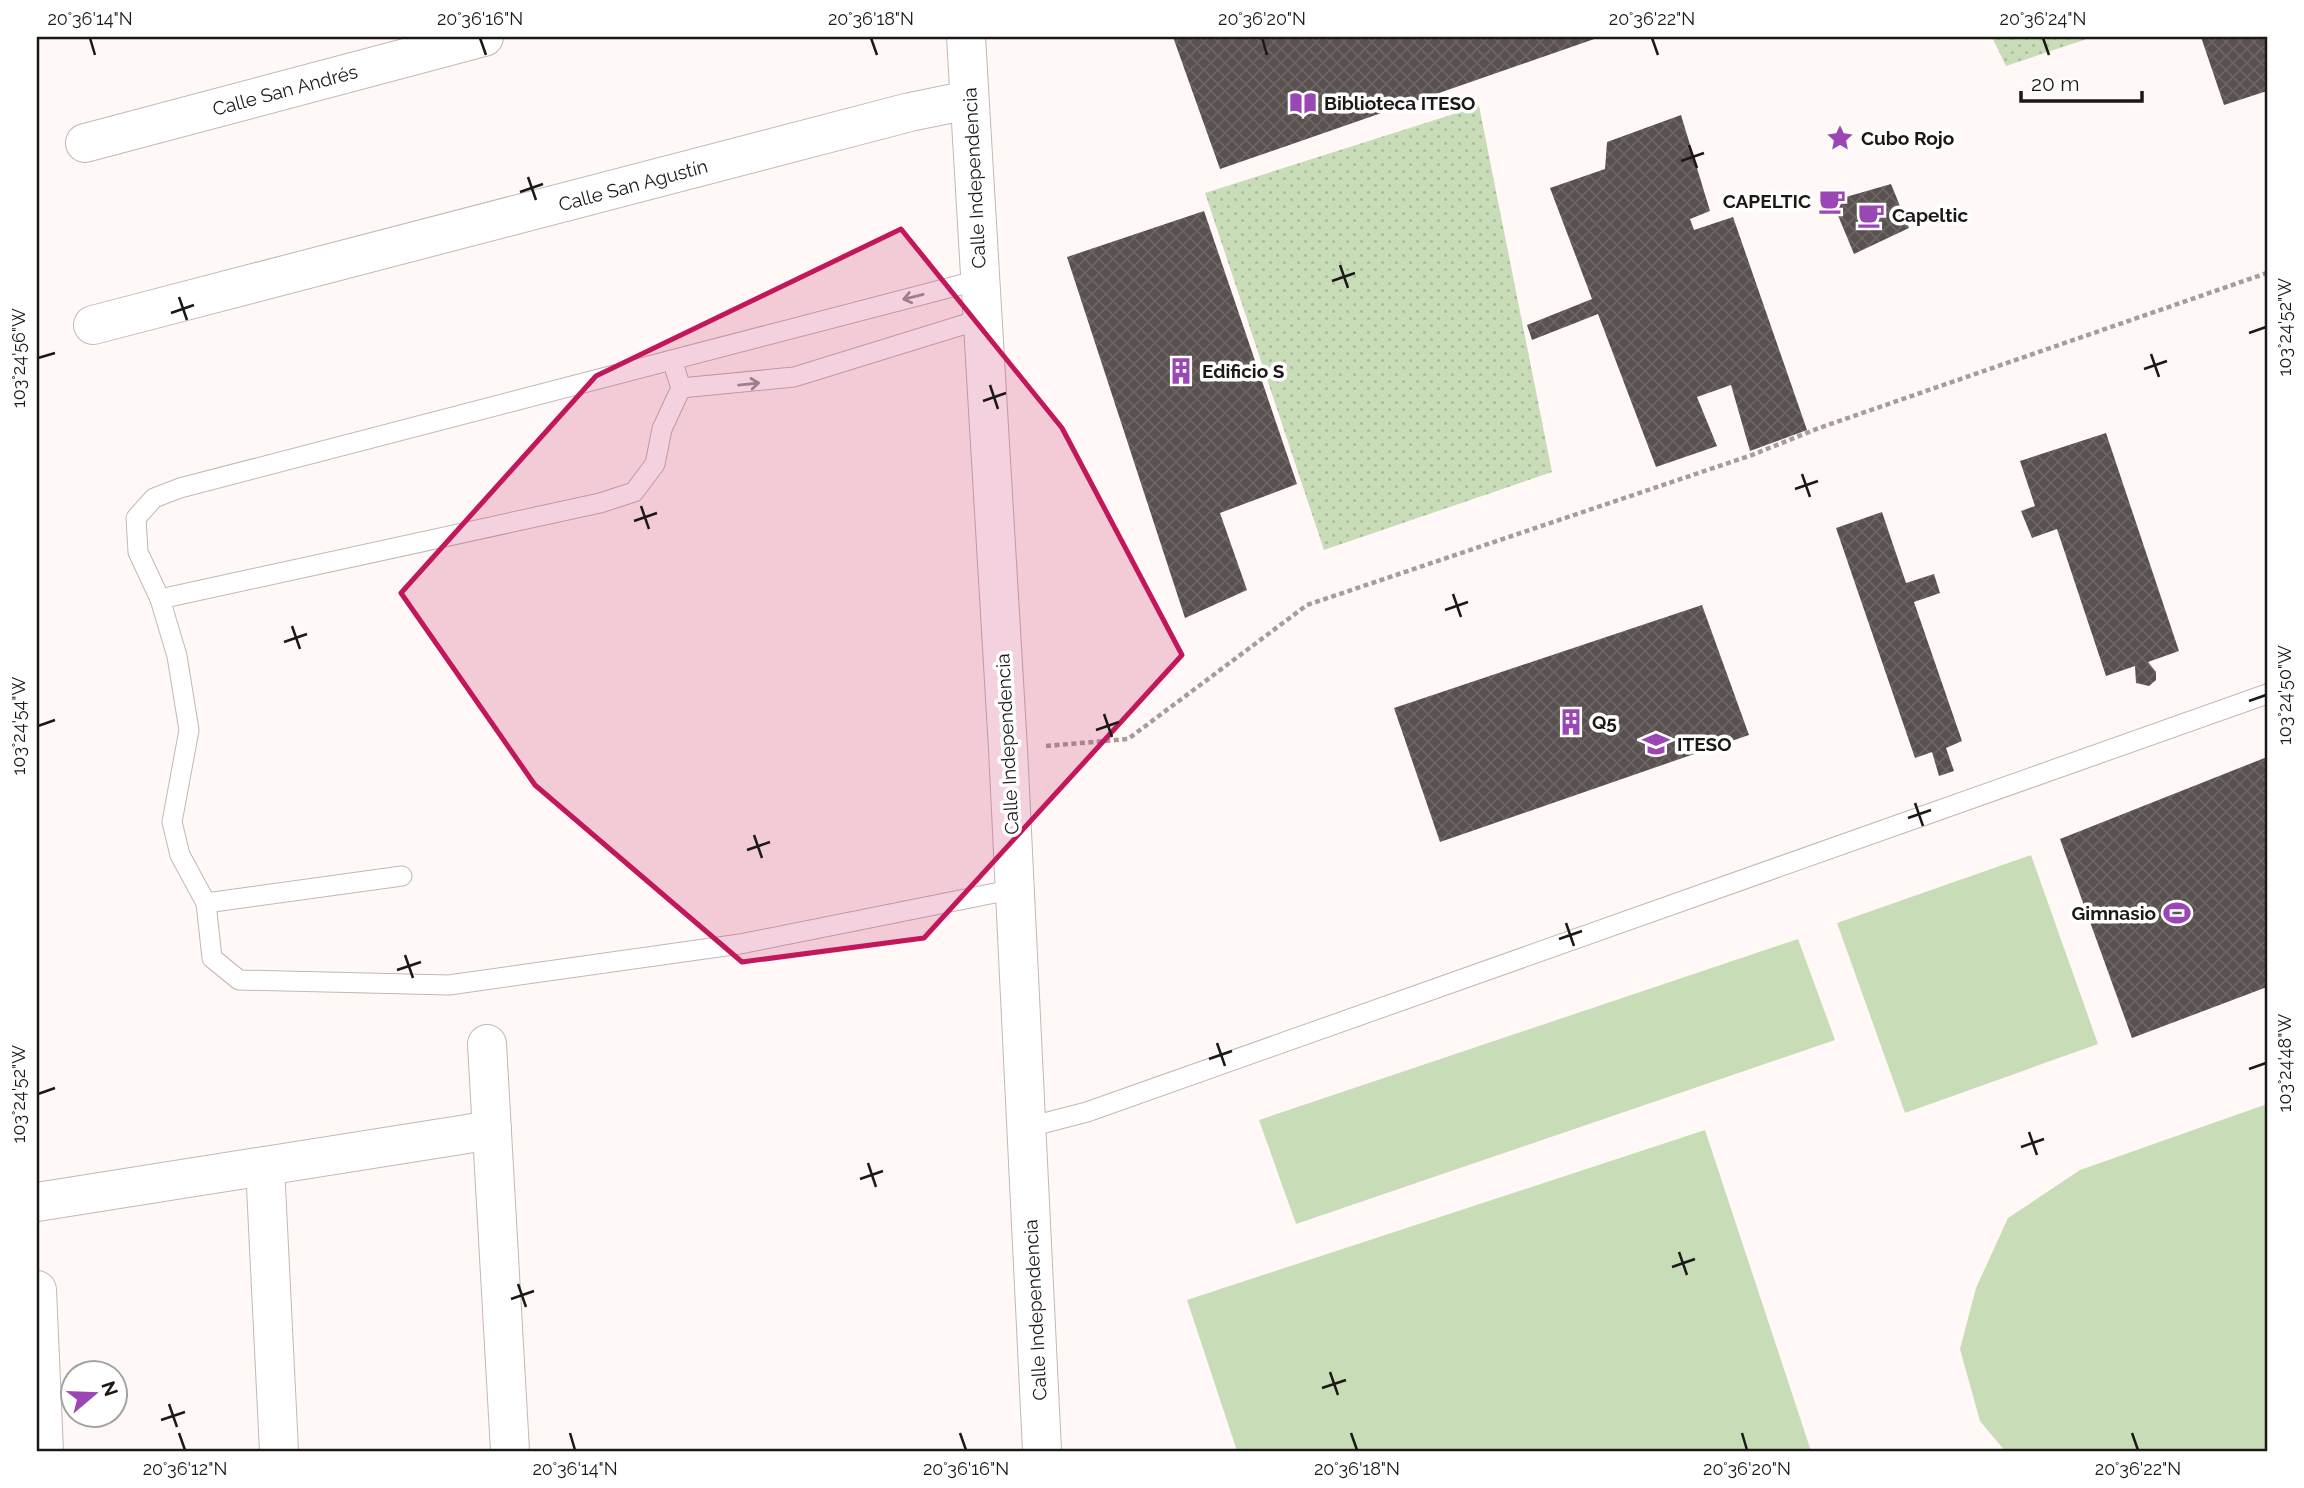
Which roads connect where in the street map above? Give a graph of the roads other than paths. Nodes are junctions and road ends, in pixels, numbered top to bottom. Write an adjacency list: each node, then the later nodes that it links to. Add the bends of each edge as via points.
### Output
1 (484, 37): 4 (street, Calle San Andrés)
2 (966, 37): 3 (street, Calle Independencia)
3 (969, 100): 5 (street, Calle Independencia); 7 (street, Calle San Agustín)
4 (85, 143)
5 (979, 280): 6 (street, Calle Independencia); 8 (lane, one-way to 8)
6 (982, 319): 9 (lane, one-way to 6, via 794,377); 13 (street, Calle Independencia)
7 (93, 325)
8 (672, 360): 9 (lane); 10 (lane, via 154,498 136,519 138,552)
9 (681, 388): 10 (lane, via 662,429 655,464 634,492)
10 (160, 599): 14 (lane, via 177,656 189,730 172,822 180,855)
11 (2267, 694): 16 (lane, via 1100,1107)
12 (402, 876): 14 (lane)
13 (1014, 889): 14 (lane, via 740,944 449,985 239,980 212,958); 16 (street, Calle Independencia)
14 (206, 903)
15 (487, 1044): 17 (street)
16 (1025, 1128): 24 (street, Calle Independencia)
17 (492, 1130): 18 (street); 23 (street)
18 (265, 1166): 19 (street); 22 (street)
19 (37, 1202)
20 (37, 1290): 21 (street)
21 (42, 1445)
22 (279, 1451)
23 (510, 1451)
24 (1042, 1451)

